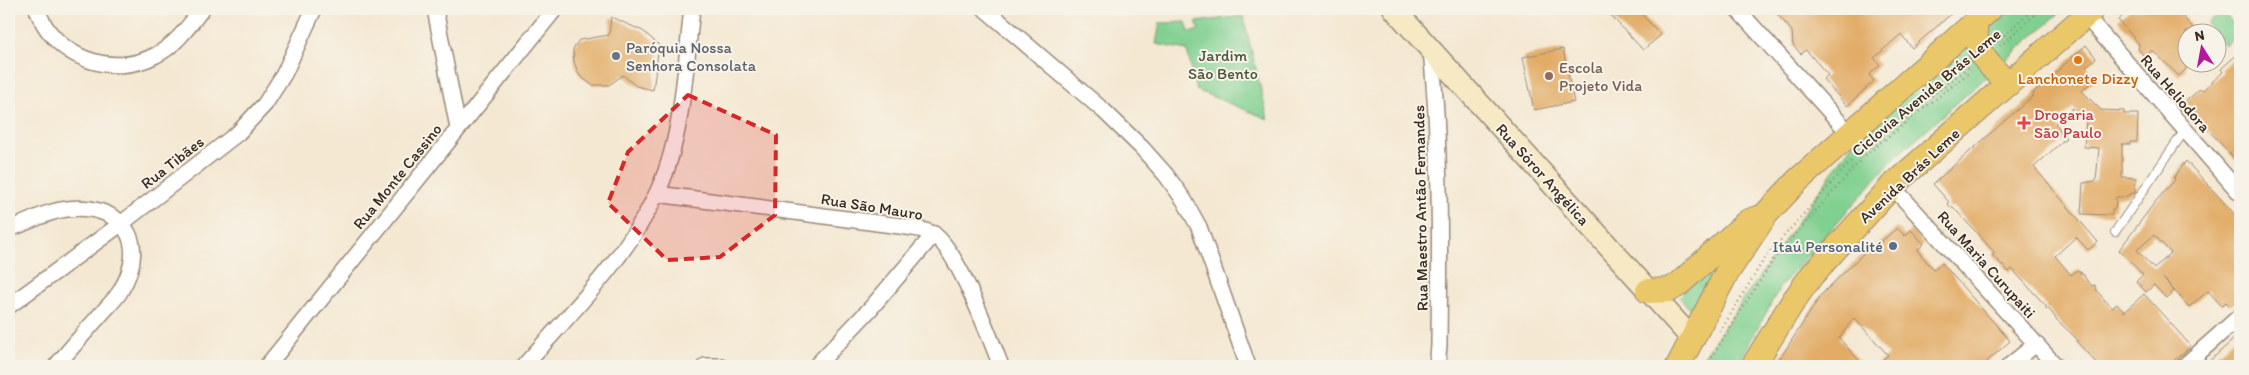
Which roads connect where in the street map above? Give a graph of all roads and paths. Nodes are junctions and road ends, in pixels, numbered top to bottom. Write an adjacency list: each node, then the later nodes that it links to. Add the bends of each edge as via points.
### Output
1 (37, 9): 2 (street, via 55,39 73,54 93,62 115,64 138,62 158,54 182,35)
2 (202, 9)
3 (314, 9): 25 (street, Rua Tibães, via 284,74 265,104 238,133)
4 (436, 9): 17 (street)
5 (555, 9): 17 (street, Rua Monte Cassino)
6 (692, 9): 23 (street, via 673,145)
7 (986, 9): 42 (street, via 1104,111 1166,175 1199,227)
8 (1394, 9): 14 (street, Rua Sóror Angélica)
9 (1737, 9): 20 (street)
10 (2033, 9): 15 (path)
11 (2041, 9): 15 (path, Ciclovia Avenida Brás Leme)
12 (2089, 12): 16 (main road, Avenida Brás Leme); 18 (street, Rua Heliodora)
13 (1983, 15): 15 (main road, via 1975,36); 20 (main road)
14 (1431, 50): 29 (street, Rua Sóror Angélica); 43 (street, Rua Maestro Antão Fernandes, via 1438,114 1440,205)
15 (1983, 58): 16 (main road); 19 (path); 45 (path, Ciclovia Avenida Brás Leme, via 1865,155 1773,260)
16 (2008, 84): 21 (main road, Avenida Brás Leme)
17 (458, 128): 36 (street, Rua Monte Cassino)
18 (2185, 130): 22 (street, Rua Heliodora); 27 (lane)
19 (1877, 138)
20 (1853, 145): 24 (main road, via 1797,181); 32 (path, via 1766,256)
21 (1892, 186): 34 (street, Rua Maria Curupaiti); 46 (main road, Avenida Brás Leme, via 1812,275)
22 (2240, 193)
23 (657, 194): 28 (street, Rua São Mauro, via 900,226); 37 (street, via 632,237 606,272)
24 (1766, 214): 29 (main road, via 1747,222 1678,285 1670,290); 33 (main road, via 1726,274)
25 (122, 223): 26 (street, via 103,212 82,208 65,209); 30 (street, Rua Tibães); 35 (street, via 132,240 129,275 120,292)
26 (9, 229)
27 (2114, 232)
28 (934, 234): 40 (street); 41 (street, Rua São Mauro, via 954,258)
29 (1648, 291): 33 (street, Rua Sóror Angélica)
30 (9, 306)
31 (2240, 316): 49 (street)
32 (1719, 332)
33 (1693, 340): 44 (main road)
34 (2036, 344): 47 (street); 48 (street, Rua Maria Curupaiti)
35 (56, 366)
36 (267, 366)
37 (524, 366)
38 (704, 366): 39 (street)
39 (720, 366)
40 (816, 366)
41 (1001, 366)
42 (1248, 366)
43 (1437, 366)
44 (1678, 366)
45 (1706, 366)
46 (1753, 366)
47 (2009, 366)
48 (2056, 366)
49 (2184, 366)

